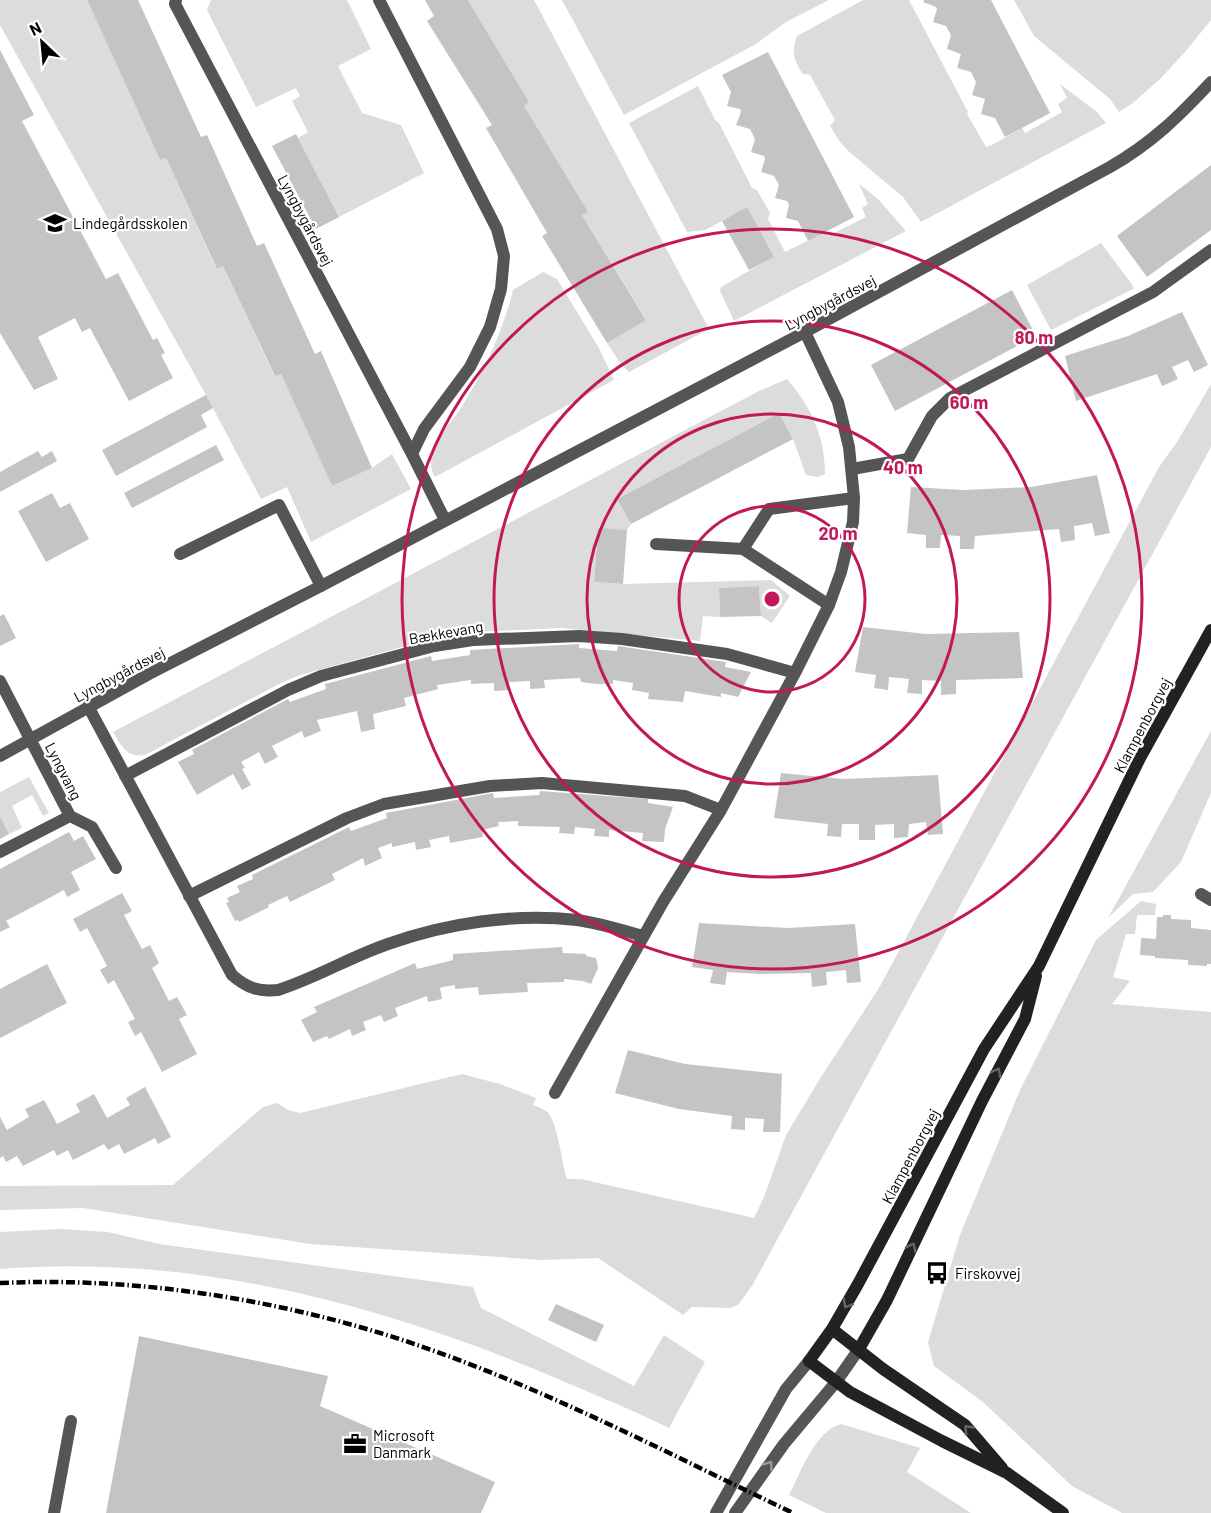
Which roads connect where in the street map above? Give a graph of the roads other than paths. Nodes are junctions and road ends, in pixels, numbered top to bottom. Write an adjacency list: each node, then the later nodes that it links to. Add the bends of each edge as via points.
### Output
1 (176, 0): 6 (street, Lyngbygårdsvej)
2 (379, 0): 6 (street, via 497,229 504,256 501,289 490,327 470,368 424,429)
3 (1211, 82): 5 (street, Lyngbygårdsvej, via 1169,126 1137,152)
4 (1211, 250): 7 (street, via 1153,292 950,398 932,416 908,459)
5 (805, 332): 7 (street, via 838,402); 9 (street, Lyngbygårdsvej)
6 (412, 454): 9 (street, Lyngbygårdsvej)
7 (852, 469): 8 (street)
8 (854, 498): 11 (street, via 769,509); 14 (street, via 848,546)
9 (445, 520): 13 (street, Lyngbygårdsvej)
10 (657, 544): 11 (street)
11 (743, 549): 14 (street)
12 (180, 554): 13 (street, via 279,505)
13 (321, 586): 18 (street, Lyngbygårdsvej)
14 (828, 605): 16 (street)
15 (1211, 630): 28 (street, Klampenborgvej, via 1140,758)
16 (795, 673): 21 (street, Bækkevang, via 727,654 622,639 579,636 473,640 434,646 321,676); 22 (street)
17 (0, 681): 19 (street)
18 (88, 706): 19 (street, Lyngbygårdsvej); 21 (street)
19 (31, 739): 20 (street, Lyngbygårdsvej); 23 (street, Lyngvang)
20 (0, 756)
21 (125, 776): 26 (street)
22 (720, 810): 26 (street, via 685,796 542,783 490,786 384,804 347,818); 27 (street)
23 (70, 816): 24 (street, Lyngvang); 25 (street, Lyngvang, via 92,827)
24 (0, 852)
25 (116, 868)
26 (189, 896): 27 (street, via 232,975 259,991 292,986 352,958 423,933 501,920 578,920)
27 (643, 936): 29 (street)
28 (1039, 966): 30 (street, Klampenborgvej, one-way to 30, via 984,1049); 31 (street, Klampenborgvej, one-way to 28, via 1025,1019)
29 (555, 1093)
30 (832, 1329): 31 (street); 32 (street, Klampenborgvej)
31 (859, 1349): 33 (street); 35 (street, one-way to 31, via 965,1425)
32 (809, 1361): 33 (street); 37 (street, via 786,1389)
33 (836, 1382): 35 (street); 38 (street, one-way to 33, via 784,1444)
34 (71, 1421): 36 (street)
35 (1007, 1473): 39 (street)
36 (54, 1513)
37 (716, 1513)
38 (735, 1513)
39 (1063, 1513)

